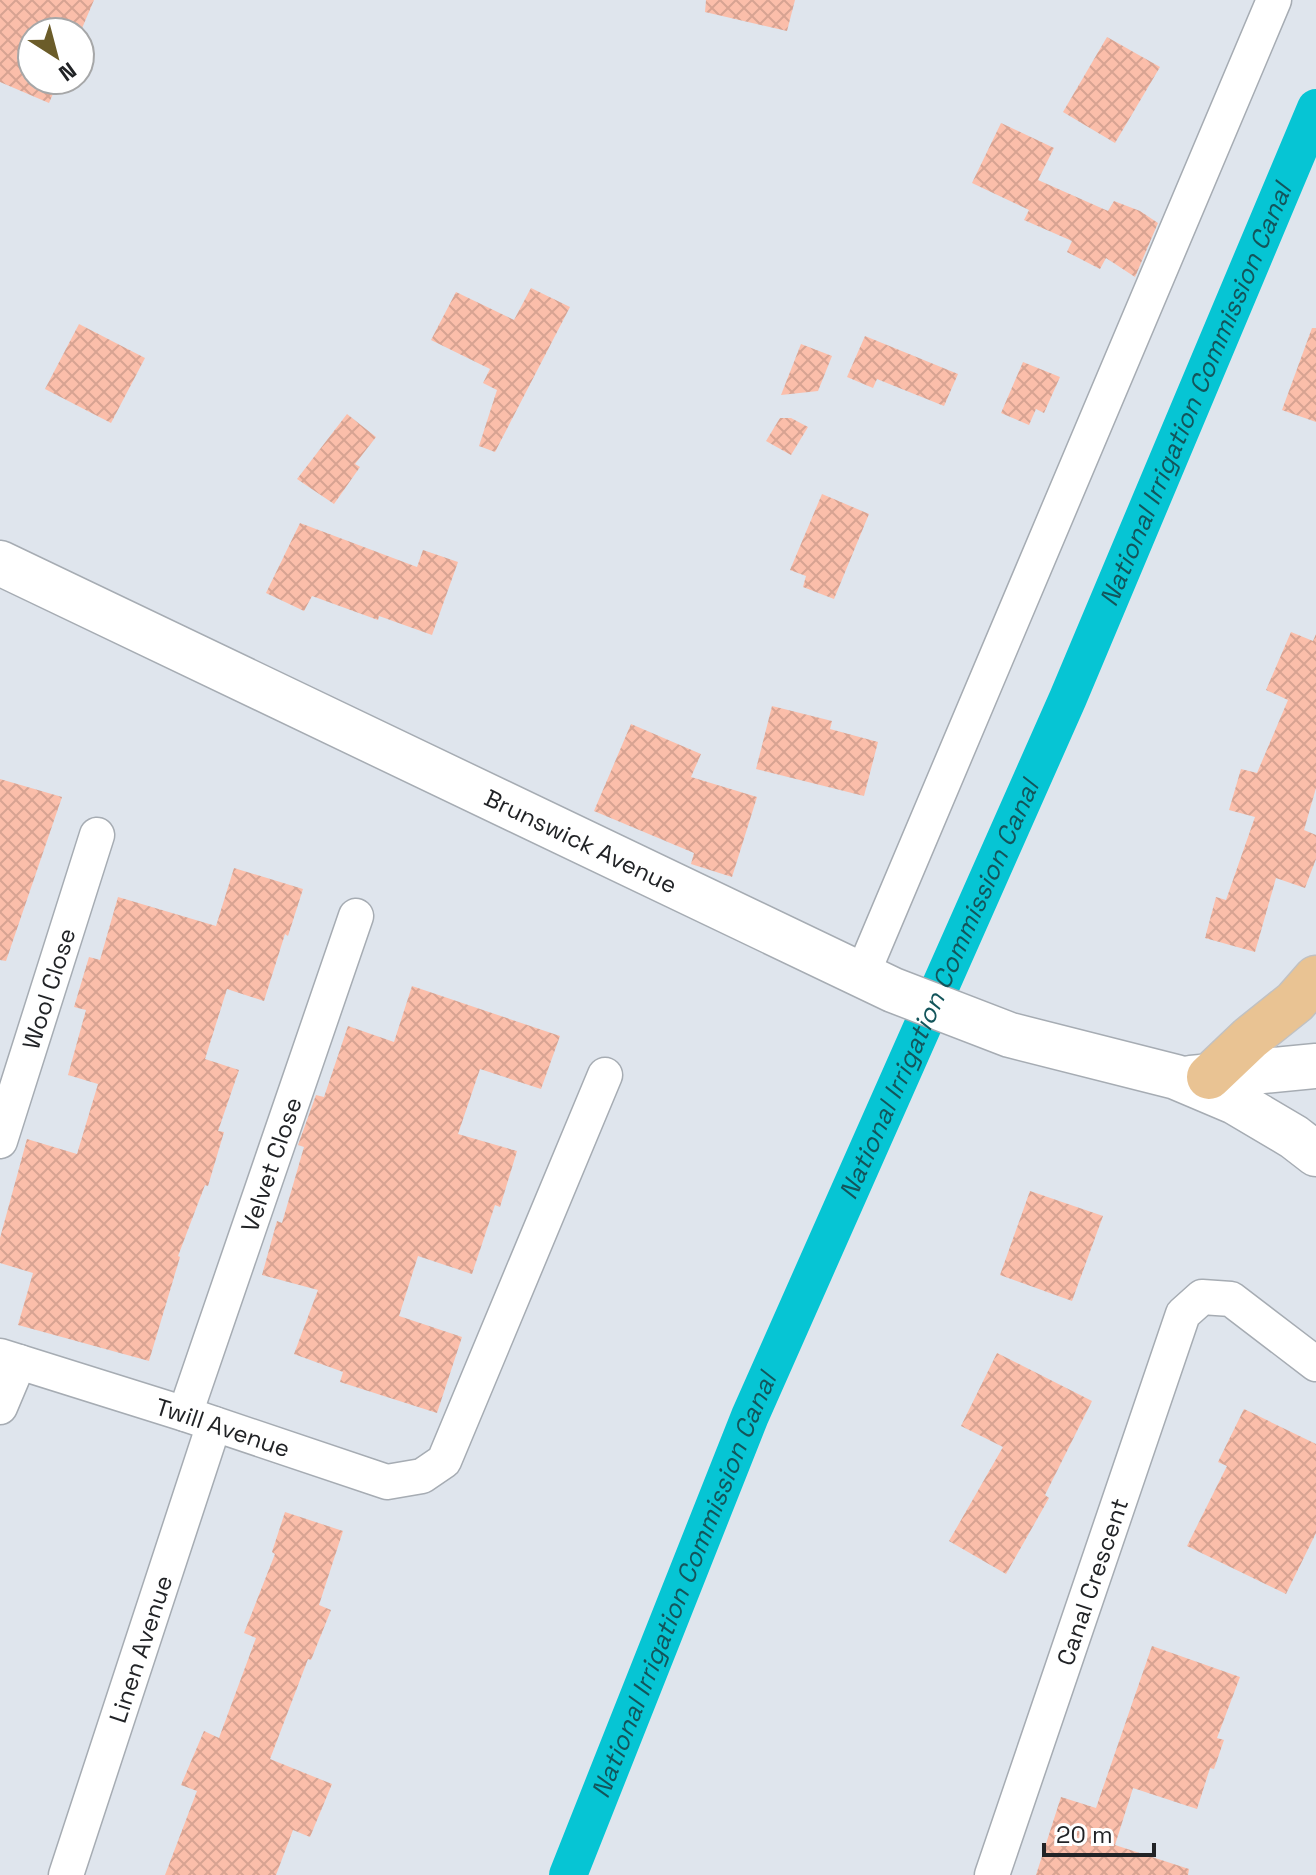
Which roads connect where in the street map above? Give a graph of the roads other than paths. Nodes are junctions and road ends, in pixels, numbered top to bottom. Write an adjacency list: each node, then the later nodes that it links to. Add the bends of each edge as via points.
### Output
1 (1271, 2): 6 (street)
2 (0, 563): 6 (main road, Brunswick Avenue)
3 (97, 835): 10 (street, Wool Close)
4 (356, 916): 15 (street, Velvet Close)
5 (1316, 978): 9 (main road, via 1295,1002)
6 (878, 982): 9 (main road, Brunswick Avenue, via 1010,1035)
7 (1316, 1066): 9 (main road, Brunswick Avenue)
8 (605, 1075): 15 (street, Twill Avenue, via 444,1461 422,1476 387,1482)
9 (1193, 1077): 11 (main road, Brunswick Avenue)
10 (0, 1141)
11 (1316, 1154)
12 (10, 1359): 14 (street); 15 (street, Twill Avenue)
13 (1316, 1364): 17 (street, Canal Crescent, via 1231,1299 1202,1297 1183,1314)
14 (0, 1407)
15 (200, 1419): 16 (street, Linen Avenue)
16 (66, 1875)
17 (992, 1875)

